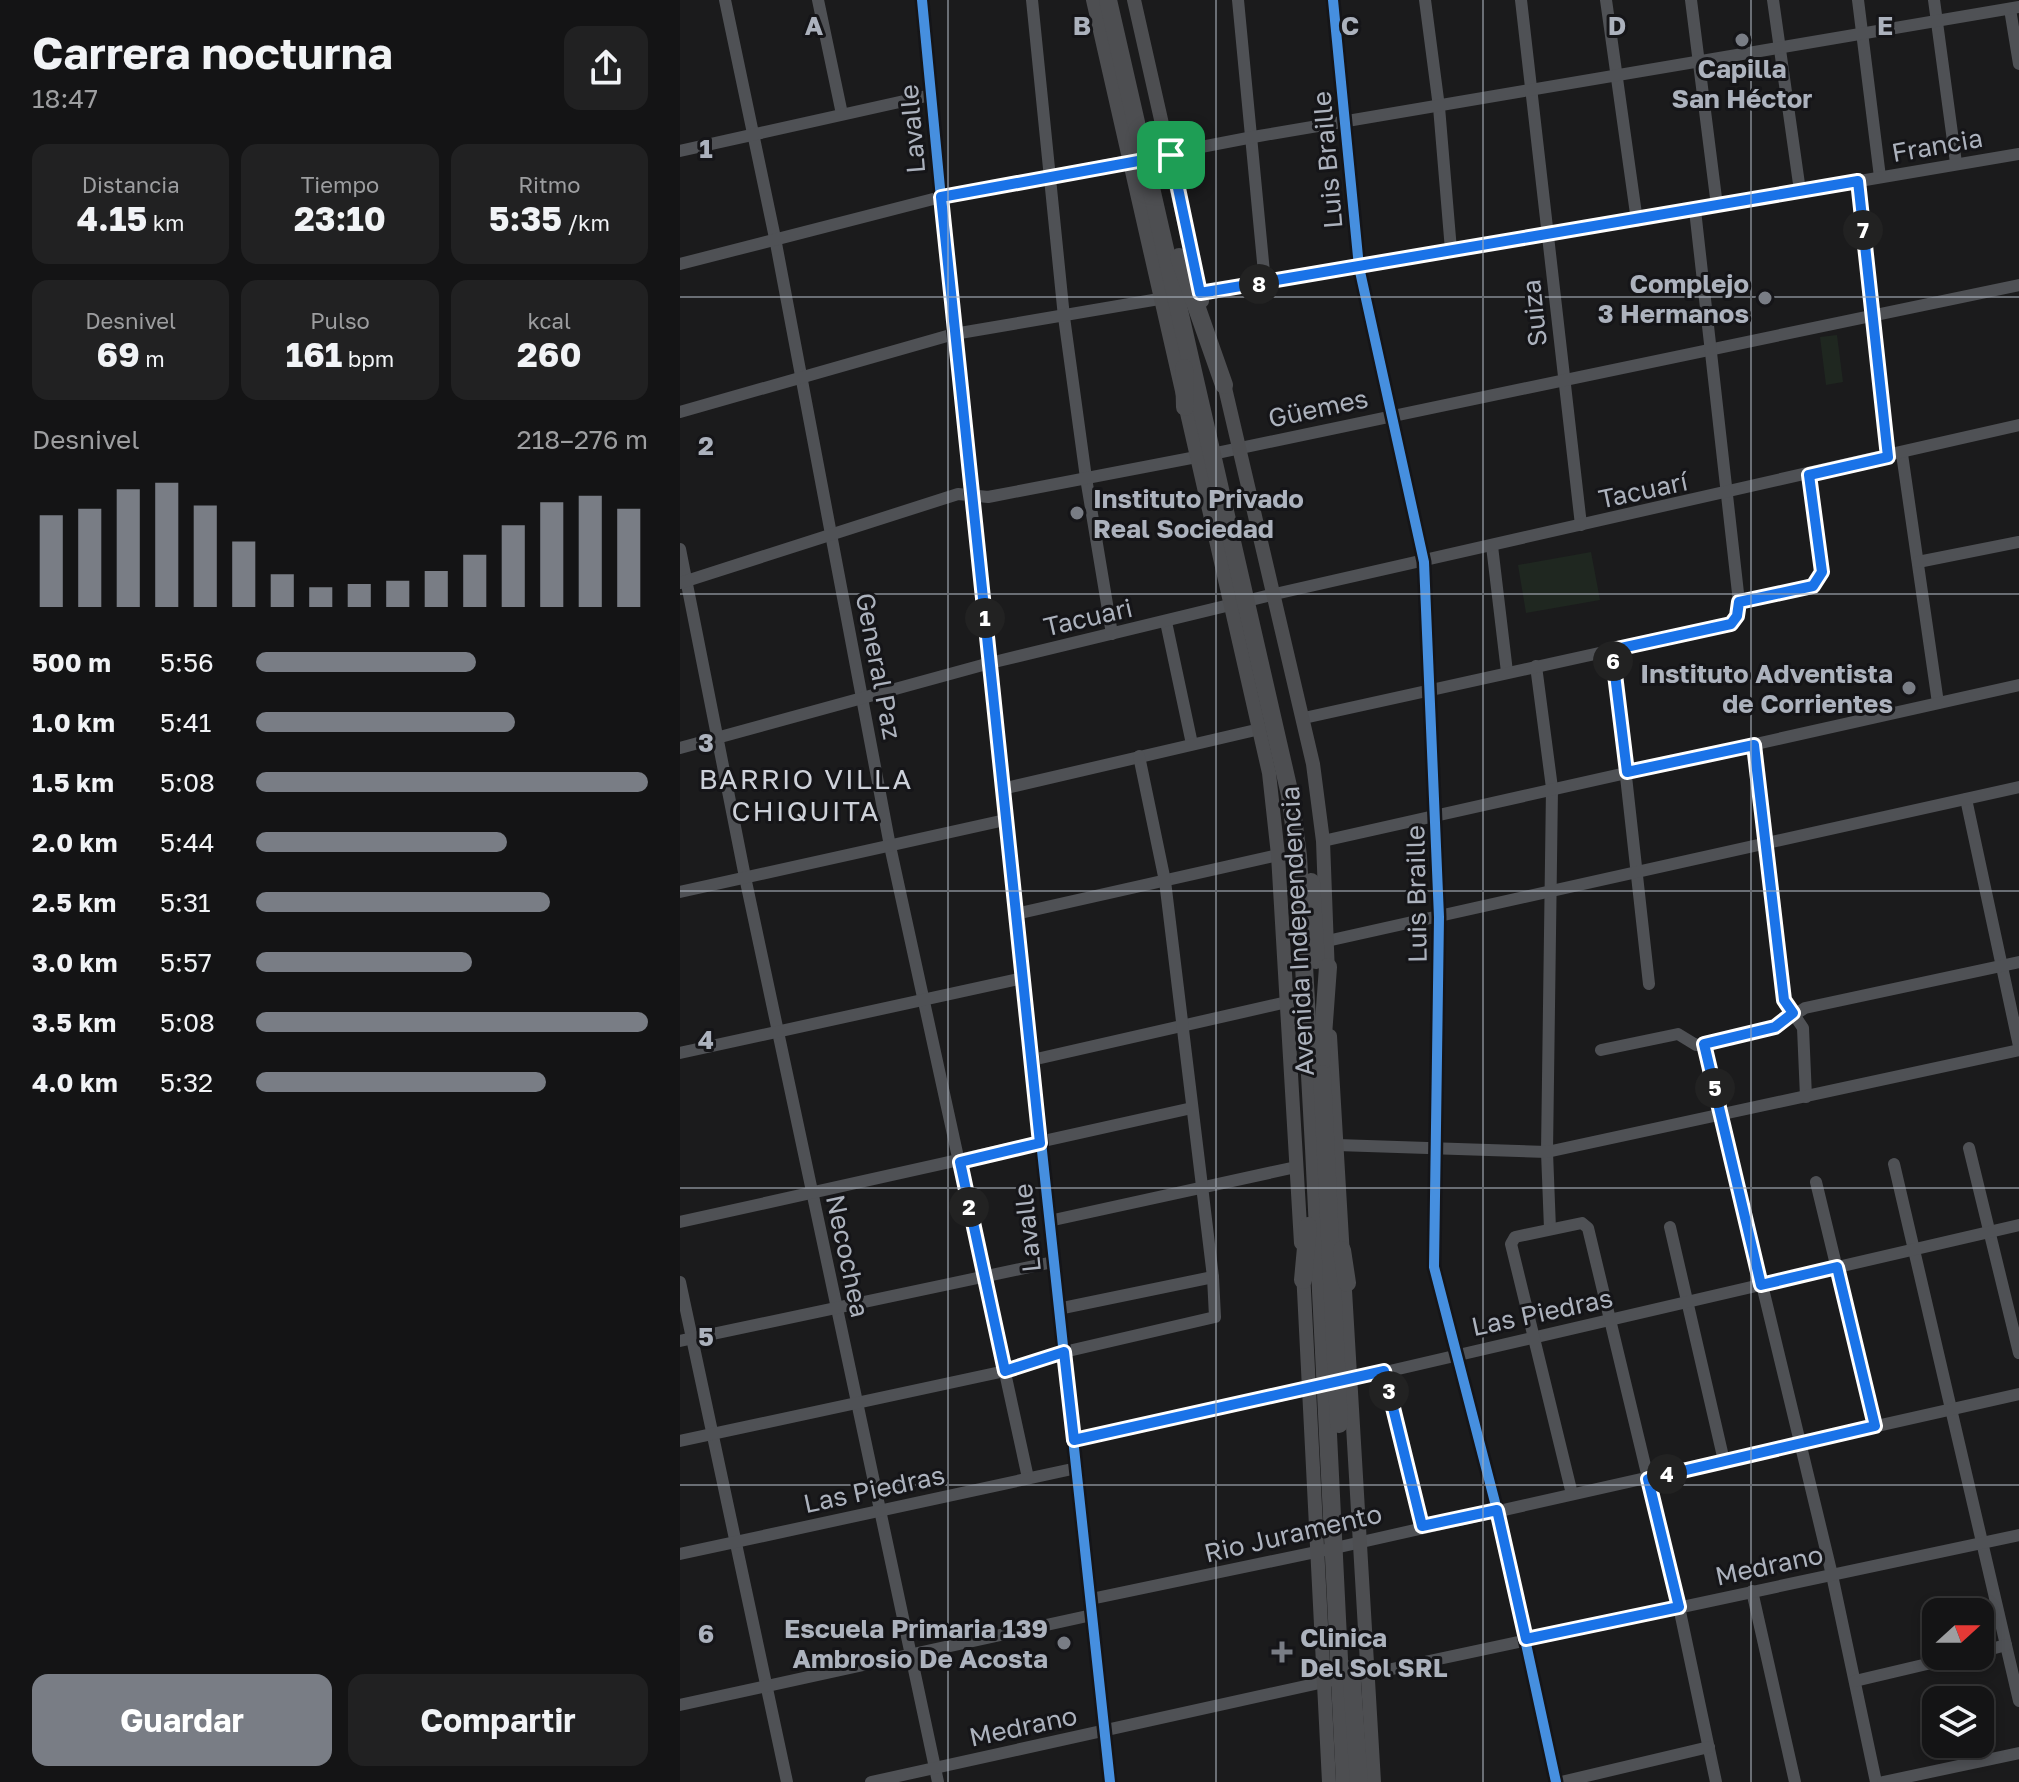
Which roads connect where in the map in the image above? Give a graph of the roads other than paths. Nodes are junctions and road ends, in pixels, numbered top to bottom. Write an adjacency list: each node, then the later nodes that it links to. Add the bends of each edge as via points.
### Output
1 (725, 0): 30 (street, General Paz)
2 (818, 0): 28 (street)
3 (1032, 0): 37 (street)
4 (1093, 0): 34 (main road, Avenida Independencia)
5 (1108, 0): 34 (highway, Avenida Independencia)
6 (1120, 0): 34 (highway, Avenida Independencia)
7 (1134, 0): 34 (main road, Avenida Independencia)
8 (1238, 0): 31 (street)
9 (1333, 0): 29 (street, Luis Braille)
10 (1425, 0): 27 (street)
11 (1521, 0): 25 (street, Suiza)
12 (1606, 0): 24 (street)
13 (1691, 0): 22 (street)
14 (1773, 0): 21 (street)
15 (1858, 0): 20 (street)
16 (1934, 0): 19 (street)
17 (926, 1): 26 (street, Lavalle)
18 (2014, 8): 19 (street); 23 (street)
19 (1937, 20): 20 (street); 35 (street)
20 (1863, 33): 21 (street); 36 (street)
21 (1778, 49): 22 (street); 39 (street)
22 (1699, 62): 24 (street); 41 (street)
23 (2019, 64)
24 (1615, 75): 25 (street); 43 (street)
25 (1530, 89): 27 (street); 44 (street, Suiza)
26 (931, 95): 28 (street); 40 (street, Lavalle)
27 (1439, 107): 29 (street); 46 (street)
28 (842, 114): 30 (street)
29 (1346, 122): 31 (street); 49 (street, Luis Braille)
30 (754, 135): 32 (street); 45 (street, General Paz)
31 (1253, 137): 34 (street); 50 (street)
32 (680, 151)
33 (2019, 154): 35 (street, Francia)
34 (1151, 159): 37 (street); 47 (highway, Avenida Independencia); 52 (highway, Avenida Independencia); 53 (main road, Avenida Independencia); 54 (main road, Avenida Independencia)
35 (1956, 163): 36 (street, Francia)
36 (1880, 177): 38 (street, Francia)
37 (1051, 179): 40 (street); 56 (street)
38 (1858, 181): 39 (street, Francia); 55 (street)
39 (1800, 191): 41 (street, Francia)
40 (941, 197): 45 (street); 57 (street, Lavalle)
41 (1717, 206): 42 (street, Francia)
42 (1695, 210): 43 (street, Francia); 58 (street)
43 (1637, 221): 44 (street, Francia)
44 (1548, 235): 46 (street, Francia); 60 (street, Suiza)
45 (775, 238): 48 (street); 59 (street, General Paz)
46 (1451, 250): 49 (street, Francia)
47 (1179, 257): 61 (highway); 66 (highway, Avenida Independencia)
48 (680, 264)
49 (1359, 267): 50 (street, Francia); 64 (street, Luis Braille)
50 (1265, 283): 53 (street, Francia)
51 (2019, 285): 55 (street, Güemes)
52 (1174, 286): 62 (highway); 66 (highway, Avenida Independencia)
53 (1200, 293): 61 (main road, Avenida Independencia)
54 (1159, 299): 56 (street); 62 (main road, Avenida Independencia)
55 (1873, 316): 58 (street, Güemes); 68 (street)
56 (1064, 317): 57 (street); 70 (street)
57 (954, 334): 59 (street); 72 (street, Lavalle)
58 (1711, 348): 60 (street, Güemes); 71 (street)
59 (802, 378): 63 (street); 74 (street, General Paz)
60 (1564, 378): 64 (street, Güemes); 73 (street, Suiza)
61 (1224, 385): 66 (main road, Avenida Independencia)
62 (1185, 407): 66 (main road, Avenida Independencia)
63 (680, 412)
64 (1390, 415): 66 (street, Güemes); 78 (street, Luis Braille)
65 (2019, 425): 67 (street, Tacuarí)
66 (1217, 452): 70 (street, Güemes); 81 (main road, Avenida Independencia); 82 (highway, Avenida Independencia)
67 (1902, 454): 68 (street, Tacuarí); 79 (street)
68 (1888, 457): 69 (street, Tacuarí)
69 (1809, 475): 71 (street, Tacuarí); 83 (street, via 1822,572 1813,586)
70 (1086, 478): 72 (street, Güemes); 85 (street)
71 (1727, 494): 73 (street, Tacuarí); 83 (street)
72 (972, 496): 74 (street, Güemes, via 958,494); 87 (street, Lavalle)
73 (1581, 525): 76 (street, Tacuarí)
74 (831, 533): 80 (street, Güemes); 92 (street, General Paz)
75 (2019, 542): 79 (street)
76 (1492, 546): 78 (street, Tacuarí); 89 (street)
77 (680, 549): 80 (street)
78 (1424, 562): 81 (street, Tacuarí); 91 (street, Luis Braille)
79 (1918, 562): 93 (street)
80 (683, 582): 96 (street, Necochea)
81 (1275, 594): 82 (street, Tacuari); 94 (main road, Avenida Independencia)
82 (1245, 602): 84 (street, Tacuari); 95 (main road, Avenida Independencia); 135 (highway, Avenida Independencia, via 1305,835); 140 (highway, Avenida Independencia, via 1278,733 1294,825)
83 (1739, 602): 86 (street, via 1731,624)
84 (1166, 622): 85 (street, Tacuari); 97 (street)
85 (1112, 634): 87 (street, Tacuari)
86 (1612, 650): 88 (street); 101 (street)
87 (990, 663): 92 (street, Tacuari); 104 (street, Lavalle)
88 (1536, 666): 89 (street); 103 (street)
89 (1507, 672): 91 (street)
90 (2019, 685): 93 (street)
91 (1432, 689): 94 (street); 106 (street, Luis Braille)
92 (862, 697): 96 (street, Tacuari); 110 (street, General Paz)
93 (1938, 703): 98 (street)
94 (1304, 718): 108 (main road, Avenida Independencia)
95 (1260, 729): 97 (street); 111 (main road, Avenida Independencia)
96 (717, 738): 99 (street, Tacuari); 113 (street, Necochea)
97 (1192, 744): 100 (street)
98 (1754, 745): 101 (street); 109 (street)
99 (680, 748)
100 (1139, 756): 104 (street); 114 (street)
101 (1627, 772): 103 (street); 112 (street)
102 (2019, 787): 105 (street)
103 (1552, 788): 106 (street); 116 (street)
104 (1002, 789): 107 (street, Lavalle)
105 (1966, 799): 109 (street); 121 (street)
106 (1437, 816): 108 (street); 118 (street, Luis Braille)
107 (1005, 820): 110 (street); 117 (street, Lavalle)
108 (1323, 841): 119 (main road, Avenida Independencia)
109 (1766, 844): 112 (street); 127 (street, via 1784,1000)
110 (890, 846): 113 (street); 125 (street, General Paz)
111 (1278, 855): 114 (street); 126 (main road, Avenida Independencia)
112 (1639, 873): 116 (street); 124 (street)
113 (745, 877): 115 (street); 129 (street, Necochea)
114 (1165, 881): 117 (street); 128 (street)
115 (680, 892)
116 (1549, 892): 118 (street); 143 (street)
117 (1016, 914): 123 (street, Lavalle)
118 (1439, 917): 119 (street); 142 (street, Luis Braille)
119 (1327, 941): 122 (main road, Avenida Independencia)
120 (2019, 962): 121 (street)
121 (2001, 966): 127 (street); 131 (street)
122 (1328, 967): 135 (highway); 140 (main road, Avenida Independencia)
123 (1023, 978): 125 (street); 134 (street, Lavalle)
124 (1649, 984)
125 (924, 1001): 129 (street); 144 (street, General Paz)
126 (1287, 1002): 128 (street); 146 (main road, Avenida Independencia)
127 (1793, 1013): 130 (street, via 1775,1027); 136 (street, via 1803,1028)
128 (1181, 1025): 134 (street); 137 (street)
129 (778, 1031): 133 (street); 149 (street, Necochea)
130 (1704, 1044): 132 (street, via 1678,1034); 138 (street)
131 (2019, 1048): 136 (street)
132 (1601, 1050)
133 (680, 1053)
134 (1032, 1060): 139 (street, Lavalle)
135 (1321, 1063): 140 (highway, Avenida Independencia)
136 (1806, 1097): 138 (street)
137 (1192, 1108): 139 (street); 148 (street)
138 (1721, 1115): 143 (street); 164 (street)
139 (1040, 1143): 144 (street); 150 (street, Lavalle)
140 (1326, 1145): 142 (street); 161 (highway); 163 (highway); 176 (highway, Avenida Independencia)
141 (1969, 1148): 155 (street)
142 (1436, 1149): 143 (street); 172 (street, Luis Braille, via 1434,1267)
143 (1547, 1152): 154 (street)
144 (960, 1162): 149 (street); 159 (street, General Paz)
145 (1894, 1164): 156 (street)
146 (1296, 1167): 148 (street); 161 (main road, Avenida Independencia)
147 (1816, 1182): 158 (street)
148 (1202, 1188): 150 (street); 160 (street)
149 (812, 1194): 151 (street); 166 (street, Necochea)
150 (1049, 1221): 157 (street, Lavalle)
151 (680, 1222)
152 (2019, 1225): 155 (street, Las Piedras)
153 (1670, 1227): 165 (street)
154 (1550, 1229): 168 (street, via 1582,1223 1588,1228); 169 (street, via 1515,1237 1511,1244)
155 (1989, 1232): 156 (street, Las Piedras); 173 (street)
156 (1913, 1250): 158 (street, Las Piedras); 179 (street)
157 (1053, 1262): 159 (street); 167 (street, Lavalle)
158 (1837, 1267): 164 (street, Las Piedras); 180 (street)
159 (984, 1275): 166 (street); 174 (street, General Paz)
160 (1213, 1277): 167 (street); 171 (street, via 1215,1317)
161 (1303, 1280): 176 (main road, Avenida Independencia)
162 (680, 1282): 170 (street)
163 (1347, 1283): 176 (main road, Avenida Independencia)
164 (1761, 1285): 165 (street, Las Piedras); 184 (street)
165 (1687, 1302): 168 (street, Las Piedras); 185 (street)
166 (837, 1308): 170 (street); 178 (street, Necochea)
167 (1058, 1309): 171 (street, Lavalle)
168 (1608, 1320): 169 (street, Las Piedras); 188 (street)
169 (1533, 1338): 172 (street, Las Piedras); 189 (street)
170 (686, 1340): 181 (street)
171 (1064, 1352): 174 (street); 182 (street, Lavalle)
172 (1458, 1353): 175 (street, Las Piedras); 190 (street, Luis Braille)
173 (2019, 1353)
174 (1005, 1371): 178 (street); 187 (street, General Paz)
175 (1384, 1371): 176 (street, Las Piedras); 192 (street)
176 (1330, 1385): 182 (street, Las Piedras); 196 (highway, Avenida Independencia); 196 (main road, Avenida Independencia); 197 (main road, Avenida Independencia)
177 (2019, 1394): 179 (street, Rio Juramento)
178 (857, 1404): 181 (street); 191 (street, Necochea)
179 (1951, 1408): 180 (street, Rio Juramento); 195 (street)
180 (1875, 1426): 184 (street, Rio Juramento)
181 (713, 1434): 183 (street); 194 (street)
182 (1074, 1440): 186 (street, Lavalle)
183 (680, 1441)
184 (1799, 1443): 185 (street, Rio Juramento); 199 (street)
185 (1724, 1461): 188 (street, Rio Juramento)
186 (1077, 1468): 187 (street, Las Piedras); 201 (street, Lavalle)
187 (1028, 1478): 191 (street, Las Piedras)
188 (1648, 1479): 189 (street, Rio Juramento); 202 (street)
189 (1572, 1494): 190 (street, Rio Juramento)
190 (1497, 1510): 192 (street, Rio Juramento); 204 (street, Luis Braille)
191 (881, 1511): 194 (street, Las Piedras); 207 (street, Necochea)
192 (1422, 1526): 196 (street, Rio Juramento)
193 (2019, 1535): 195 (street, Medrano)
194 (737, 1541): 198 (street, Las Piedras); 211 (street)
195 (1982, 1543): 199 (street, Medrano); 205 (street)
196 (1347, 1544): 197 (street, Rio Juramento); 209 (highway, Avenida Independencia)
197 (1316, 1552): 201 (street, Rio Juramento); 209 (main road, Avenida Independencia)
198 (680, 1554)
199 (1832, 1575): 200 (street, Medrano); 210 (street)
200 (1752, 1591): 202 (street, Medrano); 227 (street)
201 (1091, 1599): 203 (street, Lavalle)
202 (1679, 1607): 204 (street, Medrano); 215 (street)
203 (1092, 1615): 207 (street); 214 (street, Lavalle)
204 (1526, 1639): 209 (street, Medrano); 225 (street, Luis Braille)
205 (2006, 1645): 206 (street); 212 (street)
206 (1994, 1648)
207 (912, 1655): 211 (street); 217 (street, Necochea)
208 (1922, 1665): 210 (street)
209 (1346, 1678): 214 (street, Medrano); 221 (main road, Avenida Independencia); 222 (highway, Avenida Independencia); 223 (highway, Avenida Independencia); 224 (main road, Avenida Independencia)
210 (1855, 1681): 228 (street)
211 (768, 1686): 213 (street); 218 (street)
212 (2019, 1701)
213 (680, 1705)
214 (1106, 1731): 217 (street, Medrano); 220 (street, Lavalle)
215 (1709, 1747): 225 (street); 226 (street)
216 (2019, 1753): 229 (street)
217 (937, 1776): 219 (street, Medrano)
218 (787, 1782)
219 (871, 1782)
220 (1110, 1782)
221 (1329, 1782)
222 (1345, 1782)
223 (1359, 1782)
224 (1374, 1782)
225 (1559, 1782)
226 (1716, 1782)
227 (1795, 1782)
228 (1876, 1782)
229 (1883, 1782)

